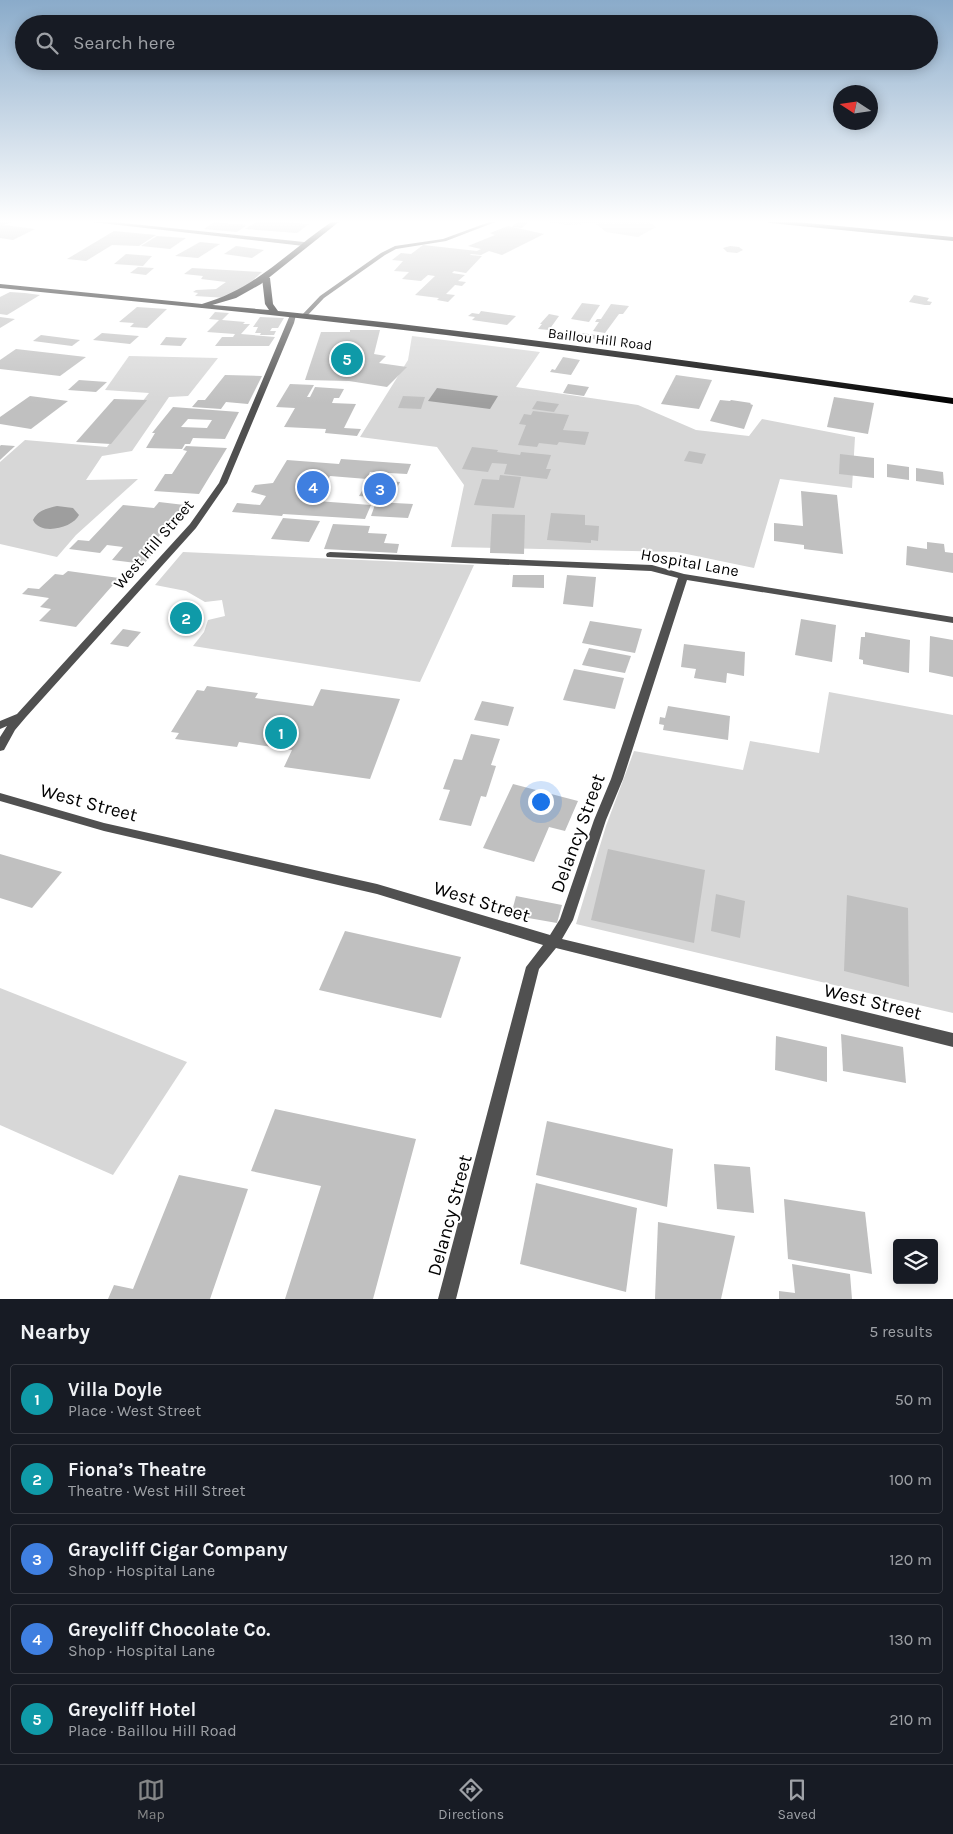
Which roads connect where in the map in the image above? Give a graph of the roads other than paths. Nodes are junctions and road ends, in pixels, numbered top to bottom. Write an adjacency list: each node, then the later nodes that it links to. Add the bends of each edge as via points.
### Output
1 (260, 282): 5 (highway, via 234,297)
2 (266, 282): 6 (main road, via 269,304)
3 (344, 282): 8 (street, via 322,297)
4 (0, 286): 5 (highway)
5 (202, 306): 6 (main road, Baillou Hill Road)
6 (275, 313): 7 (main road, Baillou Hill Road)
7 (293, 315): 8 (main road, Baillou Hill Road); 13 (street, West Hill Street, via 223,483 193,526)
8 (304, 316): 9 (main road, Baillou Hill Road, via 625,355)
9 (953, 401)
10 (330, 555): 11 (street, Hospital Lane, via 652,568)
11 (683, 576): 12 (street, Hospital Lane); 17 (street, Delancy Street, via 617,779 566,920)
12 (953, 620)
13 (22, 714): 14 (street, West Hill Street); 15 (street, West Hill Street)
14 (0, 725)
15 (0, 747)
16 (1, 795): 17 (street, West Street, via 104,827 377,889)
17 (553, 942): 18 (street, West Street); 19 (street, Delancy Street, via 532,967)
18 (953, 1040)
19 (447, 1299)

